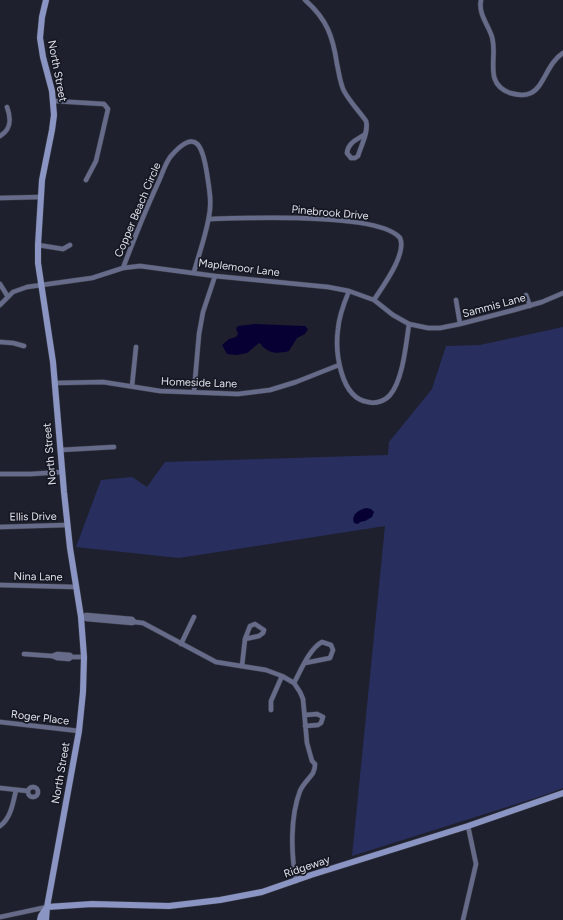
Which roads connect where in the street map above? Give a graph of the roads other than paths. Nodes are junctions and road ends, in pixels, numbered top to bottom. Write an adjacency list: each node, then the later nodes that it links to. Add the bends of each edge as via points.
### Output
1 (46, 0): 5 (main road, North Street, via 40,38)
2 (306, 0): 7 (street, via 327,25 344,91 366,121)
3 (481, 0): 4 (street, via 480,11 493,44 493,76 500,87 520,95 532,92 537,89 550,64)
4 (563, 53)
5 (54, 101): 9 (street, via 104,104 108,109 96,161); 10 (main road, North Street)
6 (6, 107): 8 (street, via 10,125)
7 (364, 135): 7 (street, via 349,145 348,156 353,159 358,156)
8 (0, 136)
9 (86, 180)
10 (41, 197): 11 (street); 13 (main road, North Street)
11 (0, 198)
12 (209, 219): 15 (street, Copper Beach Circle, via 211,199 204,157 196,143 189,142 168,160); 16 (street, Copper Beach Circle); 24 (street, Pinebrook Drive, via 303,218 369,224 392,231 400,238 402,246 393,270)
13 (38, 245): 14 (street, via 63,249); 19 (main road, North Street)
14 (70, 245)
15 (123, 268): 16 (street, Maplemoor Lane, via 148,266); 19 (street, Maplemoor Lane, via 92,278)
16 (194, 272): 17 (street, Maplemoor Lane)
17 (215, 276): 20 (street, Maplemoor Lane); 37 (street, via 200,326)
18 (0, 284): 23 (street)
19 (40, 285): 23 (street, Maplemoor Lane, via 13,292); 35 (main road, North Street)
20 (348, 291): 24 (street, Maplemoor Lane); 34 (street, via 338,330)
21 (563, 293): 27 (street, Sammis Lane)
22 (526, 295): 27 (street)
23 (8, 297): 26 (street, Maplemoor Lane)
24 (374, 300): 28 (street, Maplemoor Lane)
25 (456, 300): 29 (street)
26 (0, 305)
27 (530, 306): 29 (street, Sammis Lane)
28 (409, 324): 30 (street, Maplemoor Lane); 34 (street, via 404,358 396,384 387,398 376,403 356,398)
29 (460, 324): 30 (street, Sammis Lane)
30 (428, 328)
31 (0, 342): 32 (street)
32 (24, 346)
33 (136, 347): 36 (street)
34 (338, 365): 37 (street, Homeside Lane, via 270,390 238,394)
35 (54, 383): 36 (street, Homeside Lane, via 104,382); 39 (main road, North Street)
36 (132, 386): 37 (street, Homeside Lane)
37 (194, 392)
38 (114, 447): 39 (street)
39 (60, 450): 40 (main road, North Street)
40 (62, 472): 41 (street); 42 (main road, North Street)
41 (0, 474)
42 (67, 526): 43 (street, Ellis Drive); 45 (main road, North Street)
43 (0, 527)
44 (0, 585): 45 (street, Nina Lane)
45 (76, 587): 46 (main road, North Street)
46 (81, 617): 49 (street, via 86,615 132,619); 51 (main road, North Street)
47 (194, 617): 49 (street)
48 (246, 639): 53 (street)
49 (181, 644): 53 (street, via 216,662)
50 (24, 654): 51 (street, via 63,654)
51 (84, 658): 60 (main road, North Street)
52 (305, 663): 52 (street, via 317,645 322,642 331,645 333,650 330,658); 55 (street)
53 (242, 666): 54 (street)
54 (282, 676): 55 (street); 56 (street, via 271,701)
55 (294, 682): 57 (street, via 303,699)
56 (271, 710)
57 (305, 715): 59 (street); 59 (street, via 317,714 323,717 318,725)
58 (0, 722): 60 (street, Roger Place)
59 (305, 726): 67 (street, via 312,761 310,776 297,801 292,838)
60 (79, 731): 68 (main road, North Street)
61 (0, 788): 62 (street)
62 (16, 790): 63 (street); 65 (street, via 12,809)
63 (28, 791)
64 (563, 793): 66 (main road, Ridgeway)
65 (0, 826)
66 (468, 826): 67 (main road, Ridgeway); 72 (street, via 476,864)
67 (296, 881): 68 (main road, Ridgeway, via 262,892 175,905 92,904)
68 (47, 907): 69 (street); 70 (main road, North Street); 71 (main road, North Street)
69 (0, 917)
70 (40, 920)
71 (46, 920)
72 (463, 920)

